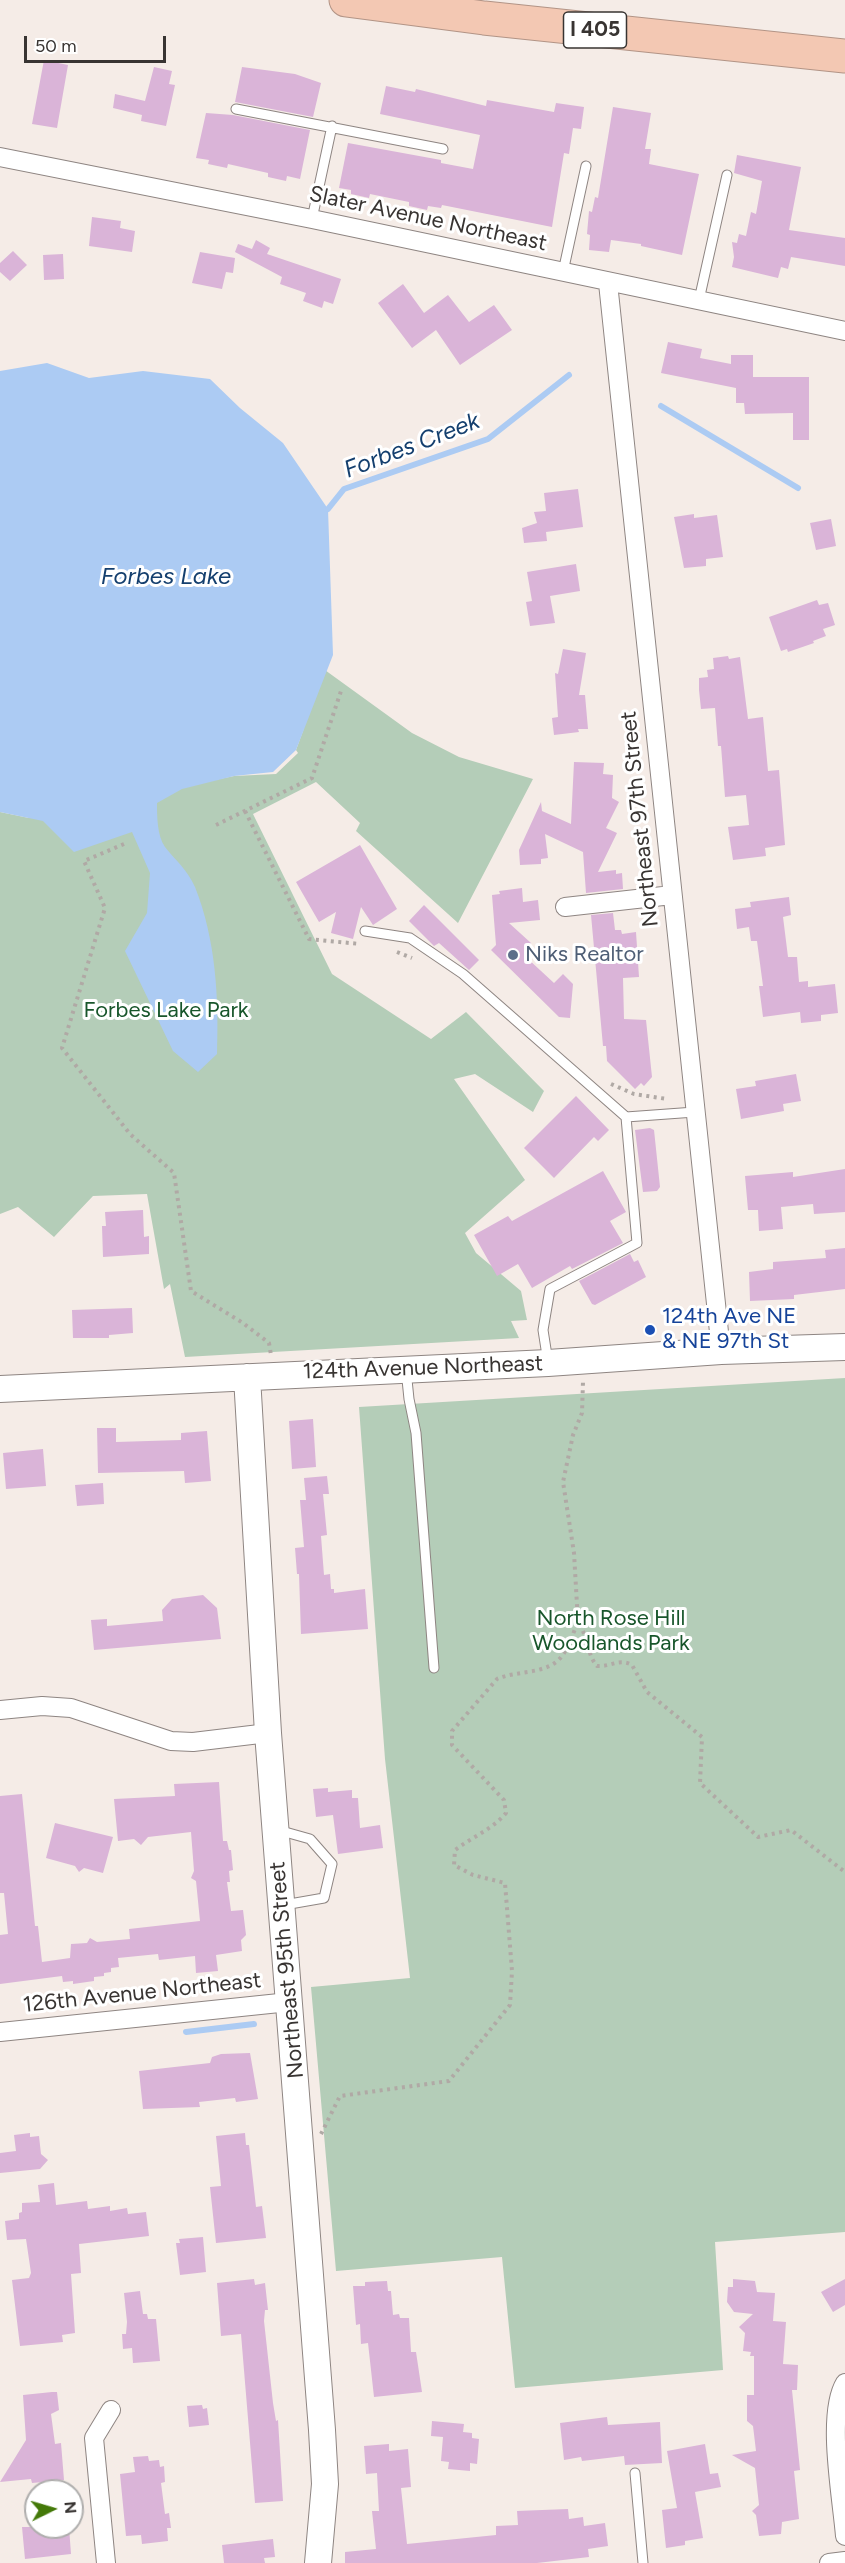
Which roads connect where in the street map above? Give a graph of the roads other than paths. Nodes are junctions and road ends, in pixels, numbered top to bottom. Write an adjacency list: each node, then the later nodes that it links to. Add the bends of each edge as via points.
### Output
1 (346, 0): 2 (highway, I 405)
2 (845, 56)
3 (236, 109): 4 (lane)
4 (332, 126): 5 (lane); 9 (lane)
5 (443, 149)
6 (0, 157): 9 (street, Slater Avenue Northeast)
7 (586, 166): 10 (lane)
8 (727, 175): 12 (lane)
9 (312, 219): 10 (street, Slater Avenue Northeast)
10 (563, 272): 11 (street, Slater Avenue Northeast)
11 (608, 283): 12 (street, Slater Avenue Northeast); 14 (street, Northeast 97th Street)
12 (699, 300): 13 (street, Slater Avenue Northeast)
13 (845, 331)
14 (672, 895): 15 (street); 17 (street, Northeast 97th Street)
15 (565, 907)
16 (365, 931): 18 (lane, via 410,938 464,974)
17 (695, 1112): 18 (lane); 20 (street, Northeast 97th Street)
18 (626, 1117): 21 (lane, via 637,1243 550,1289 543,1330)
19 (845, 1347): 20 (street, 124th Avenue Northeast)
20 (721, 1351): 21 (street, 124th Avenue Northeast)
21 (548, 1362): 22 (street, 124th Avenue Northeast)
22 (406, 1368): 23 (street, 124th Avenue Northeast); 25 (lane, via 416,1433)
23 (247, 1377): 24 (street, 124th Avenue Northeast); 27 (street, Northeast 95th Street)
24 (0, 1389)
25 (434, 1668)
26 (0, 1710): 27 (street, via 71,1708 171,1741)
27 (268, 1733): 28 (street, Northeast 95th Street)
28 (276, 1830): 29 (street, Northeast 95th Street); 29 (lane, via 310,1839 332,1864 324,1898)
29 (282, 1905): 30 (street, Northeast 95th Street)
30 (289, 2002): 31 (street, 126th Avenue Northeast); 38 (street, Northeast 95th Street, via 325,2484)
31 (0, 2032)
32 (845, 2383): 35 (street, via 838,2394 836,2420)
33 (111, 2410): 37 (street, via 94,2438)
34 (635, 2473): 39 (lane)
35 (845, 2536)
36 (845, 2560): 40 (street)
37 (106, 2563)
38 (318, 2563)
39 (643, 2563)
40 (829, 2563)

